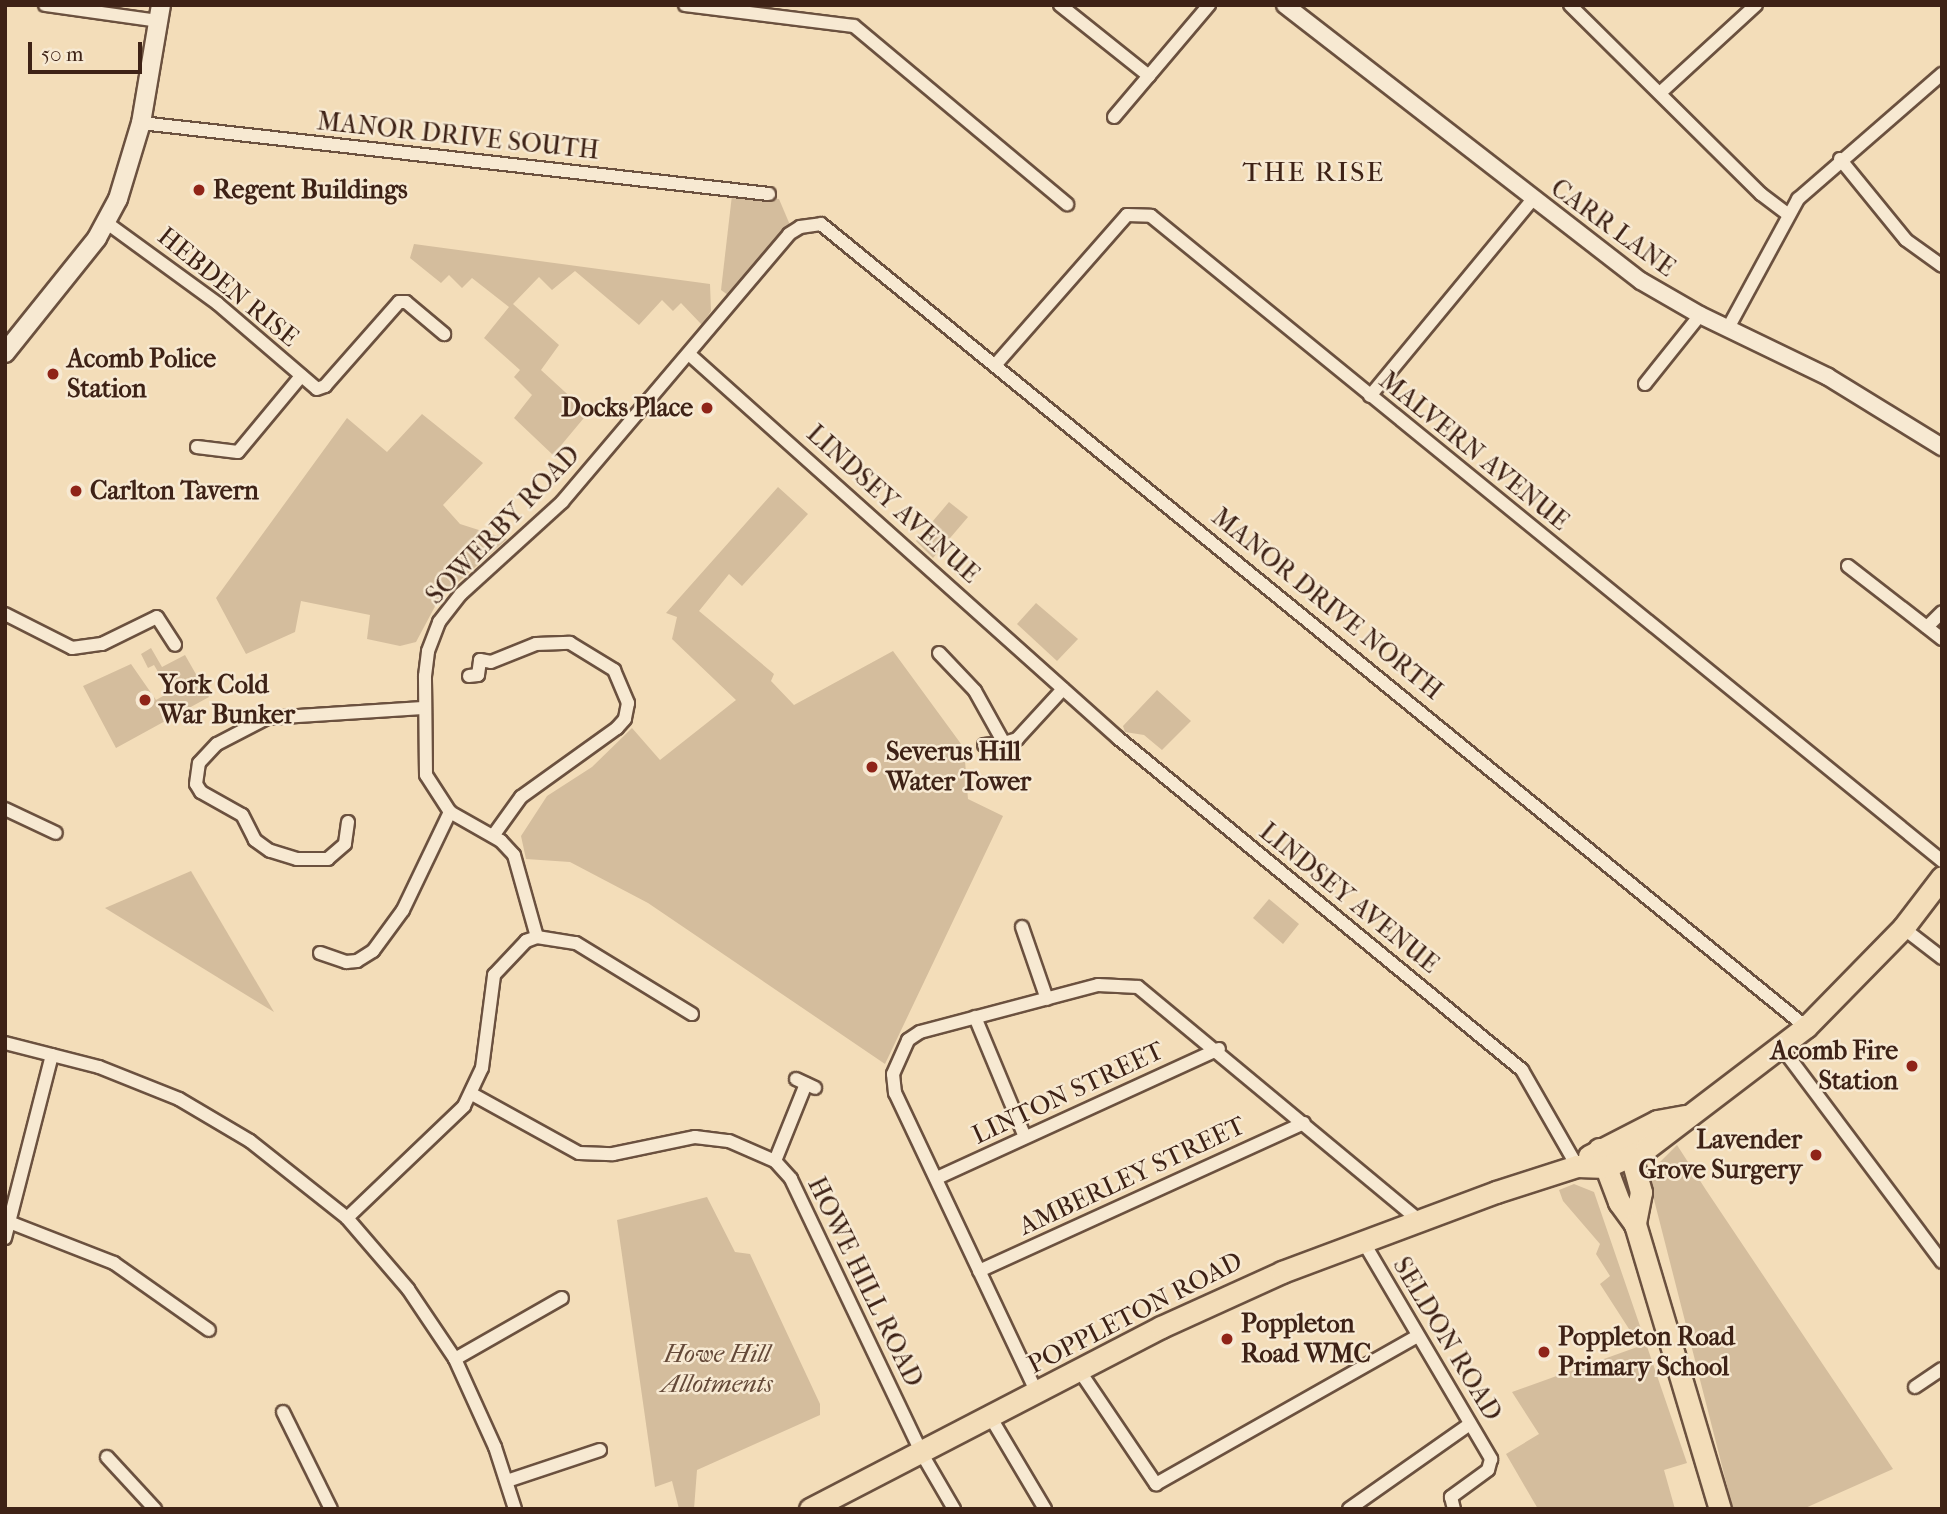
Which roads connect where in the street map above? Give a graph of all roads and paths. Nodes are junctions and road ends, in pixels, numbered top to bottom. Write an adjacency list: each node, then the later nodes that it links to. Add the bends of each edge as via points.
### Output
1 (45, 5): 8 (street)
2 (685, 5): 17 (street, via 854,26)
3 (1060, 5): 10 (street)
4 (1209, 5): 10 (street)
5 (1285, 5): 16 (street, CARR LANE)
6 (1570, 5): 11 (street)
7 (1756, 5): 11 (street)
8 (160, 13): 13 (main road)
9 (1942, 74): 14 (street)
10 (1149, 76): 12 (street)
11 (1661, 93): 18 (street, via 1761,194)
12 (1114, 117)
13 (141, 123): 15 (street, MANOR DRIVE SOUTH); 19 (main road)
14 (1840, 159): 18 (street, via 1810,185); 21 (street, via 1906,240)
15 (769, 194)
16 (1532, 200): 22 (street, CARR LANE, via 1641,281); 30 (street)
17 (1068, 204)
18 (1788, 215): 23 (street)
19 (107, 223): 25 (main road); 28 (street, HEBDEN RISE, via 218,304)
20 (814, 223): 26 (street, SOWERBY ROAD, via 789,234); 27 (street, MANOR DRIVE NORTH, via 828,228)
21 (1942, 266)
22 (1700, 315): 23 (street, CARR LANE); 29 (street)
23 (1728, 328): 32 (street, CARR LANE, via 1828,377)
24 (444, 334): 28 (street, HEBDEN RISE, via 406,302 399,302 325,386 317,388)
25 (5, 353)
26 (690, 355): 41 (street, LINDSEY AVENUE); 42 (street, SOWERBY ROAD, via 562,502 461,594 439,622 428,651)
27 (996, 363): 30 (street, MALVERN AVENUE, via 1127,215 1139,213 1152,216); 60 (street, MANOR DRIVE NORTH)
28 (300, 376): 31 (street, via 238,452)
29 (1645, 384)
30 (1370, 396): 50 (street, MALVERN AVENUE)
31 (197, 447)
32 (1942, 447)
33 (1848, 566): 36 (street)
34 (1942, 612): 36 (street)
35 (5, 614): 38 (street, via 72,648 102,644 158,617)
36 (1927, 627): 37 (street)
37 (1942, 639)
38 (175, 645)
39 (939, 653): 43 (street, via 975,691)
40 (469, 676): 49 (street, via 478,675 480,660 491,662 536,644 570,643 614,670 628,703 625,719 617,728 521,797)
41 (1063, 689): 43 (street, via 1017,739); 72 (street, LINDSEY AVENUE, via 1522,1070)
42 (423, 708): 46 (street, SOWERBY ROAD, via 426,775); 47 (street, via 267,718 217,744 199,763 196,783 201,792 242,815 255,840 280,855 328,859 345,844)
43 (1004, 743): 44 (street)
44 (984, 745)
45 (5, 809): 48 (street)
46 (450, 812): 49 (street, SOWERBY ROAD); 55 (street, via 403,911 373,951 346,962)
47 (348, 822)
48 (56, 833)
49 (493, 836): 54 (street, SOWERBY ROAD, via 517,861)
50 (1942, 861)
51 (1942, 877): 53 (main road)
52 (1022, 927): 57 (street)
53 (1903, 928): 56 (street); 60 (main road)
54 (537, 937): 58 (street, via 576,943); 66 (street, via 516,948 494,975 482,1068)
55 (320, 953)
56 (1942, 958)
57 (1047, 999): 59 (street); 63 (street, via 1127,983 1150,994)
58 (692, 1014)
59 (975, 1017): 68 (street); 73 (street, via 914,1035 893,1074 894,1093)
60 (1806, 1027): 62 (main road)
61 (5, 1043): 64 (street)
62 (1782, 1048): 69 (main road, via 1685,1116 1666,1137); 80 (street)
63 (1219, 1049): 67 (street); 68 (street, LINTON STREET)
64 (52, 1055): 74 (street, via 141,1082 217,1120 285,1166); 76 (street)
65 (806, 1084): 71 (street)
66 (472, 1094): 71 (street, HOWE HILL ROAD, via 579,1153 613,1154 695,1137 729,1141); 74 (street)
67 (1304, 1123): 75 (street); 81 (street, AMBERLEY STREET)
68 (1025, 1137): 73 (street, LINTON STREET)
69 (1628, 1146): 70 (main road); 77 (main road, via 1641,1192)
70 (1603, 1158): 72 (main road, POPPLETON ROAD); 77 (main road, via 1619,1202)
71 (775, 1161): 94 (street, HOWE HILL ROAD, via 791,1179)
72 (1577, 1166): 75 (main road, POPPLETON ROAD)
73 (937, 1178): 81 (street)
74 (347, 1218): 85 (street, via 408,1289)
75 (1420, 1221): 79 (main road, POPPLETON ROAD)
76 (9, 1222): 78 (street); 83 (street, via 114,1263)
77 (1636, 1224): 105 (main road)
78 (5, 1238)
79 (1364, 1242): 84 (street, SELDON ROAD); 87 (main road, POPPLETON ROAD, via 1223,1298)
80 (1942, 1262)
81 (979, 1271): 89 (street)
82 (562, 1298): 85 (street)
83 (209, 1330)
84 (1416, 1337): 87 (street, via 1156,1484); 92 (street, SELDON ROAD)
85 (455, 1359): 96 (street)
86 (1942, 1369): 88 (street)
87 (1079, 1370): 89 (main road, POPPLETON ROAD)
88 (1915, 1387)
89 (1037, 1393): 91 (main road, POPPLETON ROAD)
90 (283, 1412): 98 (street)
91 (991, 1418): 94 (main road, POPPLETON ROAD); 102 (street)
92 (1470, 1424): 103 (street); 104 (street, SELDON ROAD, via 1492,1459 1488,1470 1451,1497)
93 (600, 1450): 96 (street)
94 (922, 1454): 100 (main road, POPPLETON ROAD); 101 (street, HOWE HILL ROAD)
95 (107, 1457): 97 (street)
96 (507, 1481): 99 (street)
97 (155, 1509)
98 (331, 1509)
99 (515, 1509)
100 (810, 1509)
101 (954, 1509)
102 (1045, 1509)
103 (1349, 1509)
104 (1454, 1509)
105 (1720, 1509)

